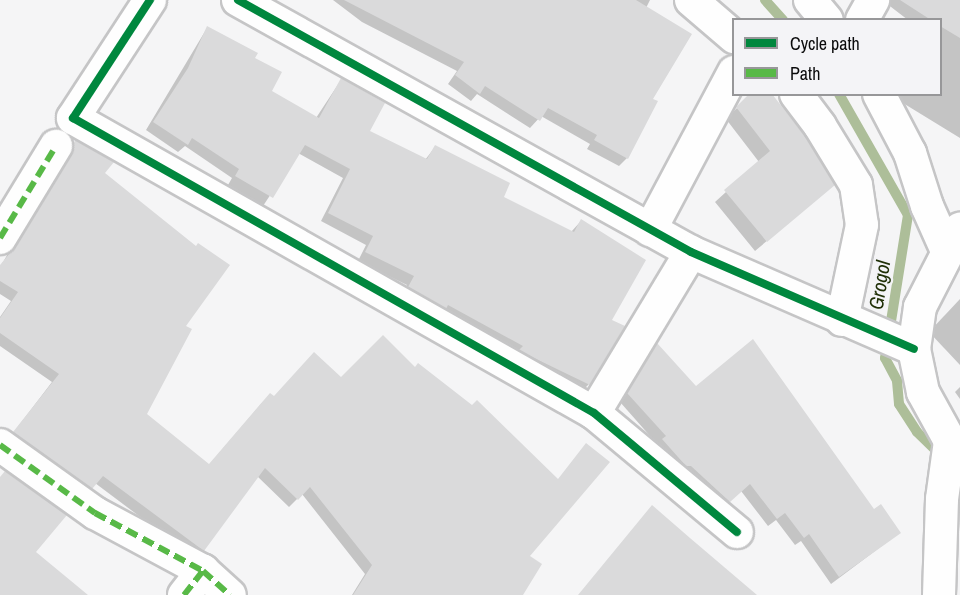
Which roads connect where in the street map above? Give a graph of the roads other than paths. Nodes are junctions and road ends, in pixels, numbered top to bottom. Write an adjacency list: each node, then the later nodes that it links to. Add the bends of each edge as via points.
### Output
1 (150, 0): 19 (street, via 73,118)
2 (238, 0): 13 (street)
3 (691, 0): 8 (street)
4 (810, 0): 6 (street)
5 (873, 0): 7 (street)
6 (825, 18)
7 (862, 18)
8 (732, 36)
9 (732, 76): 13 (street)
10 (797, 96): 17 (street, via 856,186 862,225)
11 (880, 96): 15 (street, via 910,153 927,206)
12 (56, 146): 14 (street)
13 (650, 230): 16 (street)
14 (0, 238)
15 (953, 240): 18 (street, via 920,307)
16 (691, 252): 17 (street); 19 (street)
17 (855, 326): 18 (street)
18 (906, 346): 20 (street, via 923,392)
19 (594, 413): 22 (street)
20 (952, 438): 26 (street, via 942,499)
21 (0, 446): 23 (street, via 95,513)
22 (737, 532)
23 (203, 571): 24 (street); 25 (street)
24 (184, 595)
25 (230, 595)
26 (939, 595)

